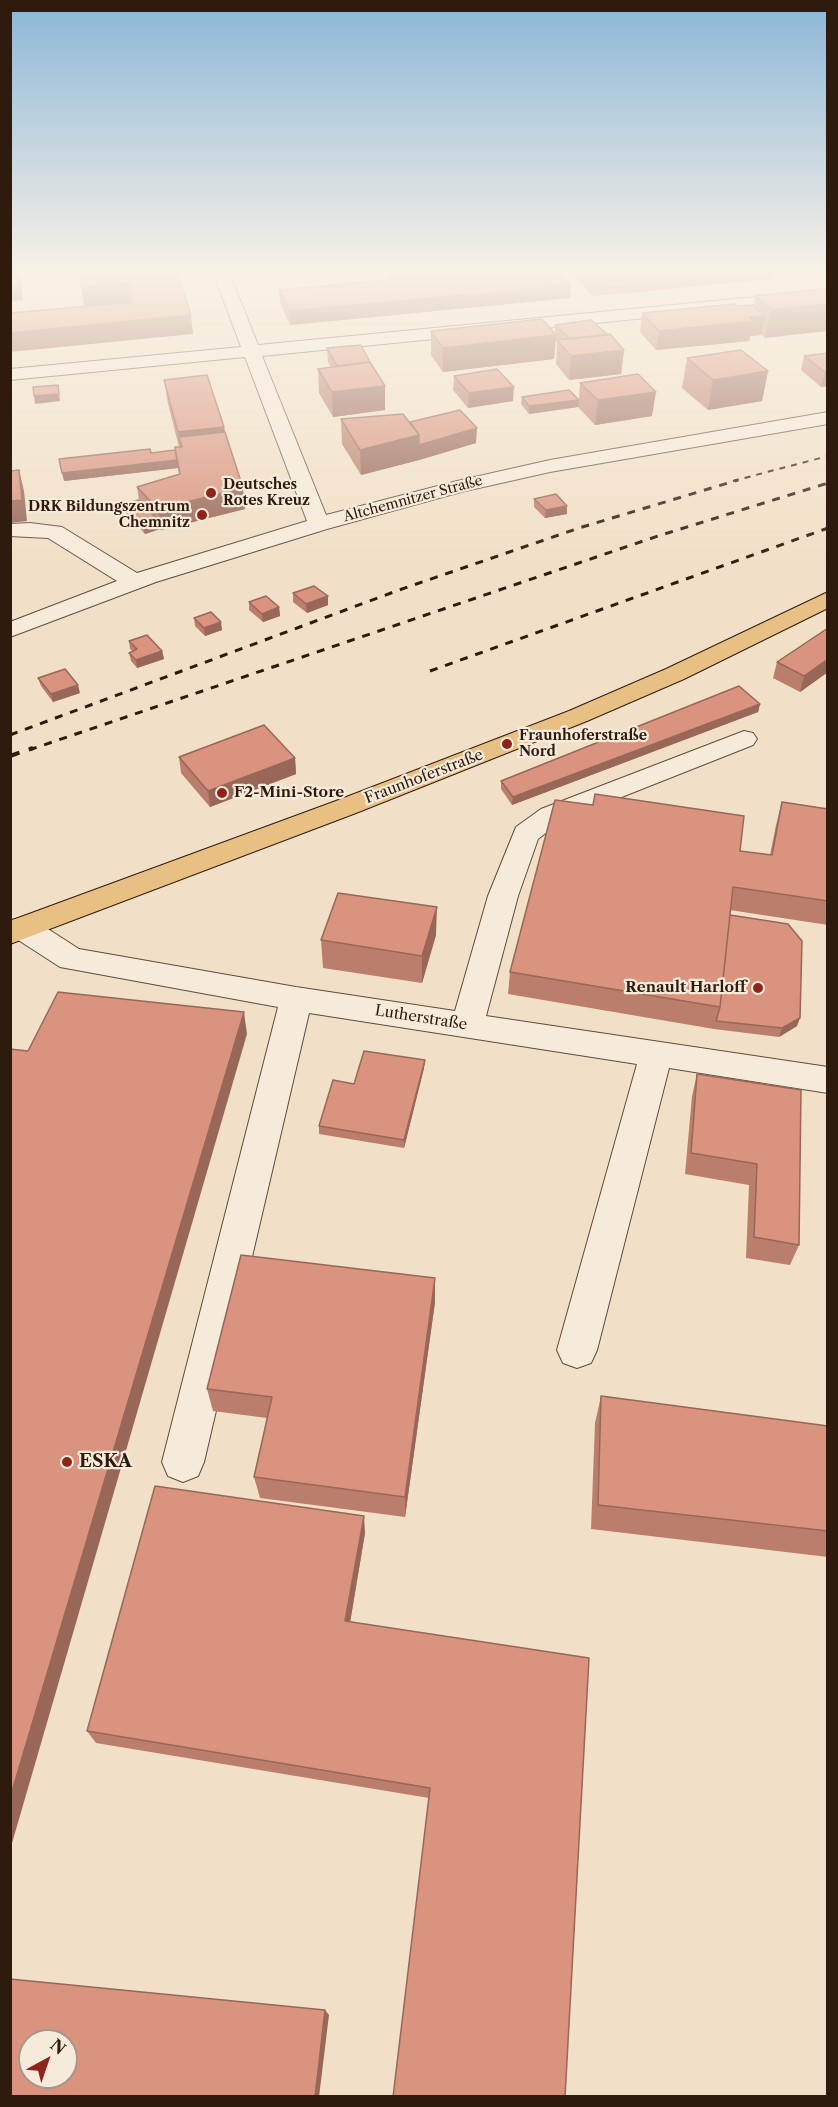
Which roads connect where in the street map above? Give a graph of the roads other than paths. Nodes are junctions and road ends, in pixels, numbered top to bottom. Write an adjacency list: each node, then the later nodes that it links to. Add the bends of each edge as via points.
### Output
1 (57, 370): 3 (street)
2 (259, 370): 5 (street)
3 (10, 375)
4 (828, 418): 5 (street, Altchemnitzer Straße, via 521,472)
5 (319, 524): 7 (street, Altchemnitzer Straße)
6 (10, 530): 7 (street, via 54,532)
7 (135, 582): 9 (street, Altchemnitzer Straße)
8 (828, 599): 11 (main road, Fraunhoferstraße, via 675,674 578,716)
9 (10, 630)
10 (744, 739): 13 (street, via 551,815 526,834 503,896)
11 (17, 930): 12 (street, Lutherstraße, via 71,959)
12 (296, 999): 13 (street, Lutherstraße); 17 (street)
13 (467, 1026): 14 (street, Lutherstraße)
14 (656, 1054): 15 (street, Lutherstraße); 16 (street)
15 (828, 1080)
16 (577, 1350)
17 (183, 1462)

